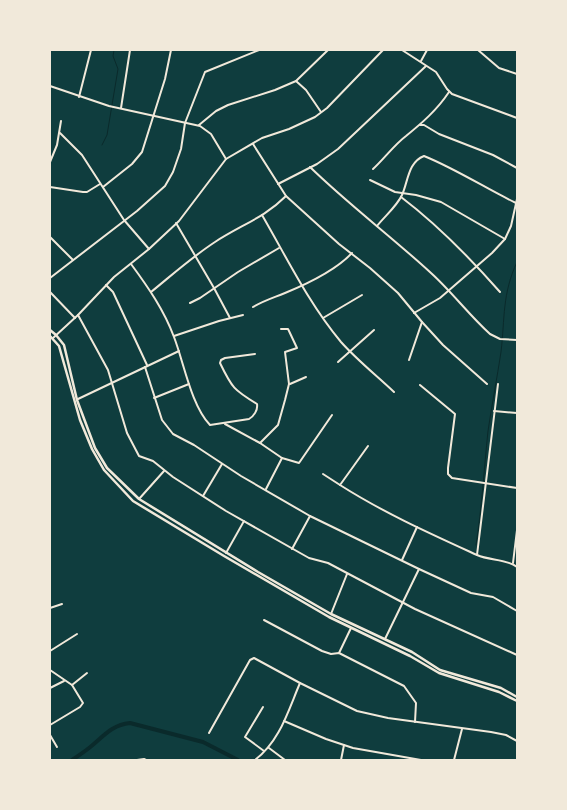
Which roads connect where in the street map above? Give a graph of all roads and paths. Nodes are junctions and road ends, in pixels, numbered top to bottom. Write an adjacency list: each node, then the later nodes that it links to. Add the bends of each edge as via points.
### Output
1 (91, 50): 16 (street)
2 (130, 50): 17 (street)
3 (171, 50): 19 (street)
4 (258, 50): 22 (street, via 205,72)
5 (328, 50): 13 (street)
6 (382, 50): 18 (street)
7 (402, 50): 10 (street)
8 (427, 50): 10 (street)
9 (478, 50): 12 (street, via 498,68)
10 (421, 61): 11 (street)
11 (426, 66): 15 (street, via 436,72); 29 (street, via 338,150)
12 (517, 74)
13 (296, 81): 18 (street); 23 (street, via 228,105)
14 (50, 86): 16 (street)
15 (449, 92): 20 (street); 24 (street)
16 (79, 97): 17 (street)
17 (119, 108): 19 (street)
18 (321, 112): 26 (street, via 290,129)
19 (154, 116): 22 (street); 36 (street, via 142,152)
20 (517, 118)
21 (61, 121): 25 (street)
22 (186, 123): 23 (street); 43 (street, via 182,149 170,180 157,195)
23 (199, 125): 27 (street, via 211,134)
24 (420, 125): 30 (street); 31 (street)
25 (60, 133): 28 (street); 33 (street, via 82,155)
26 (252, 143): 27 (street); 34 (street)
27 (226, 159): 44 (street)
28 (50, 162)
29 (310, 167): 34 (street); 45 (street)
30 (517, 168)
31 (373, 169)
32 (370, 180): 37 (street)
33 (100, 184): 35 (street, via 87,192); 36 (street)
34 (278, 184): 38 (street)
35 (50, 187)
36 (103, 187): 43 (street)
37 (403, 194): 39 (street); 41 (street, via 412,167 424,156); 47 (street, via 441,202)
38 (286, 196): 42 (street); 50 (street)
39 (401, 198): 45 (street); 54 (street, via 433,223)
40 (517, 199): 41 (street)
41 (516, 203): 47 (street)
42 (262, 215): 48 (street); 51 (street)
43 (124, 220): 49 (street); 52 (street)
44 (176, 223): 49 (street); 51 (street)
45 (377, 226): 61 (street, via 433,274)
46 (50, 237): 52 (street)
47 (505, 239): 54 (street)
48 (280, 247): 57 (street); 58 (street)
49 (149, 249): 53 (street)
50 (352, 253): 57 (street, via 335,267); 66 (street, via 405,300)
51 (195, 256): 58 (street); 60 (street)
52 (72, 260): 55 (street)
53 (131, 264): 56 (street); 60 (street)
54 (477, 267): 61 (street); 62 (street)
55 (50, 278)
56 (106, 284): 67 (street); 85 (street, via 113,292)
57 (301, 285): 65 (street); 71 (street)
58 (214, 288): 64 (street); 70 (street)
59 (50, 292): 69 (street)
60 (151, 292): 77 (street)
61 (448, 292): 66 (street); 79 (street, via 484,329 500,339)
62 (500, 292)
63 (362, 295): 71 (street)
64 (190, 303)
65 (253, 307)
66 (414, 313): 72 (street)
67 (78, 315): 69 (street); 87 (street, via 108,370)
68 (243, 315): 70 (street)
69 (75, 318): 76 (street)
70 (230, 318): 77 (street)
71 (324, 318): 81 (street)
72 (422, 322): 83 (street); 90 (street)
73 (281, 328): 89 (street, via 289,330 297,346 285,352)
74 (50, 330): 76 (main road)
75 (374, 330): 81 (street)
76 (56, 335): 78 (street); 95 (main road, via 64,345)
77 (174, 336): 80 (street)
78 (51, 337): 125 (main road, via 59,346 87,438 97,460 114,482 133,500)
79 (517, 340)
80 (179, 351): 85 (street); 88 (street)
81 (350, 351): 84 (street); 93 (street)
82 (255, 354): 99 (street, via 220,361 234,388 258,406 252,417)
83 (410, 360)
84 (338, 362)
85 (146, 366): 87 (street); 94 (street)
86 (306, 377): 89 (street)
87 (112, 384): 95 (street); 104 (street, via 137,454)
88 (189, 384): 94 (street); 99 (street, via 208,424)
89 (290, 384): 100 (street, via 278,425)
90 (487, 384)
91 (498, 384): 96 (street)
92 (420, 385): 106 (street, via 455,414 448,474 452,478)
93 (394, 392)
94 (154, 398): 103 (street, via 164,424 173,434)
95 (77, 400): 111 (main road, via 90,437 104,463)
96 (494, 411): 97 (street); 106 (street)
97 (517, 413)
98 (332, 415): 102 (street, via 299,463)
99 (225, 424): 100 (street)
100 (260, 443): 102 (street)
101 (368, 446): 107 (street)
102 (282, 458): 109 (street)
103 (222, 464): 109 (street); 110 (street)
104 (164, 471): 110 (street); 111 (street)
105 (323, 474): 107 (street)
106 (484, 483): 108 (street); 118 (street)
107 (340, 486): 114 (street)
108 (517, 488)
109 (266, 490): 112 (street)
110 (204, 496): 113 (street)
111 (139, 499): 117 (main road)
112 (310, 516): 116 (street); 119 (street)
113 (244, 521): 116 (street); 117 (street)
114 (417, 528): 118 (street); 119 (street)
115 (517, 530): 120 (street)
116 (292, 549): 123 (street)
117 (226, 553): 124 (main road)
118 (477, 555): 120 (street)
119 (402, 560): 122 (street)
120 (513, 564): 121 (street)
121 (517, 567)
122 (419, 569): 126 (street); 129 (street, via 471,593 493,597)
123 (347, 574): 126 (street); 130 (street)
124 (306, 600): 125 (main road); 130 (main road)
125 (304, 603): 132 (main road)
126 (403, 603): 134 (street); 137 (street)
127 (62, 604): 128 (street)
128 (50, 608)
129 (517, 610)
130 (331, 614): 134 (main road)
131 (264, 620): 136 (street, via 328,653)
132 (351, 628): 136 (street); 145 (main road, via 439,673 499,692)
133 (77, 634): 135 (street)
134 (386, 639): 144 (main road, via 440,670 501,688)
135 (50, 650)
136 (338, 653): 148 (street, via 404,686 416,703)
137 (517, 655)
138 (50, 670): 140 (street)
139 (87, 673): 142 (street)
140 (64, 681): 142 (street); 143 (street)
141 (300, 683): 147 (street); 148 (street, via 357,711); 151 (street, via 252,658)
142 (72, 685): 149 (street, via 83,703)
143 (50, 688)
144 (517, 697)
145 (517, 702)
146 (263, 707): 157 (street, via 245,738)
147 (284, 721): 154 (street); 156 (street)
148 (415, 722): 150 (street)
149 (50, 725)
150 (462, 729): 153 (street, via 500,733); 164 (street)
151 (210, 733)
152 (50, 736): 155 (street)
153 (517, 741)
154 (344, 745): 162 (street); 163 (street)
155 (57, 747)
156 (268, 748): 157 (street); 161 (street)
157 (264, 751): 160 (street)
158 (137, 760): 159 (street)
159 (146, 760)
160 (255, 760)
161 (285, 760)
162 (341, 760)
163 (419, 760)
164 (454, 760)

